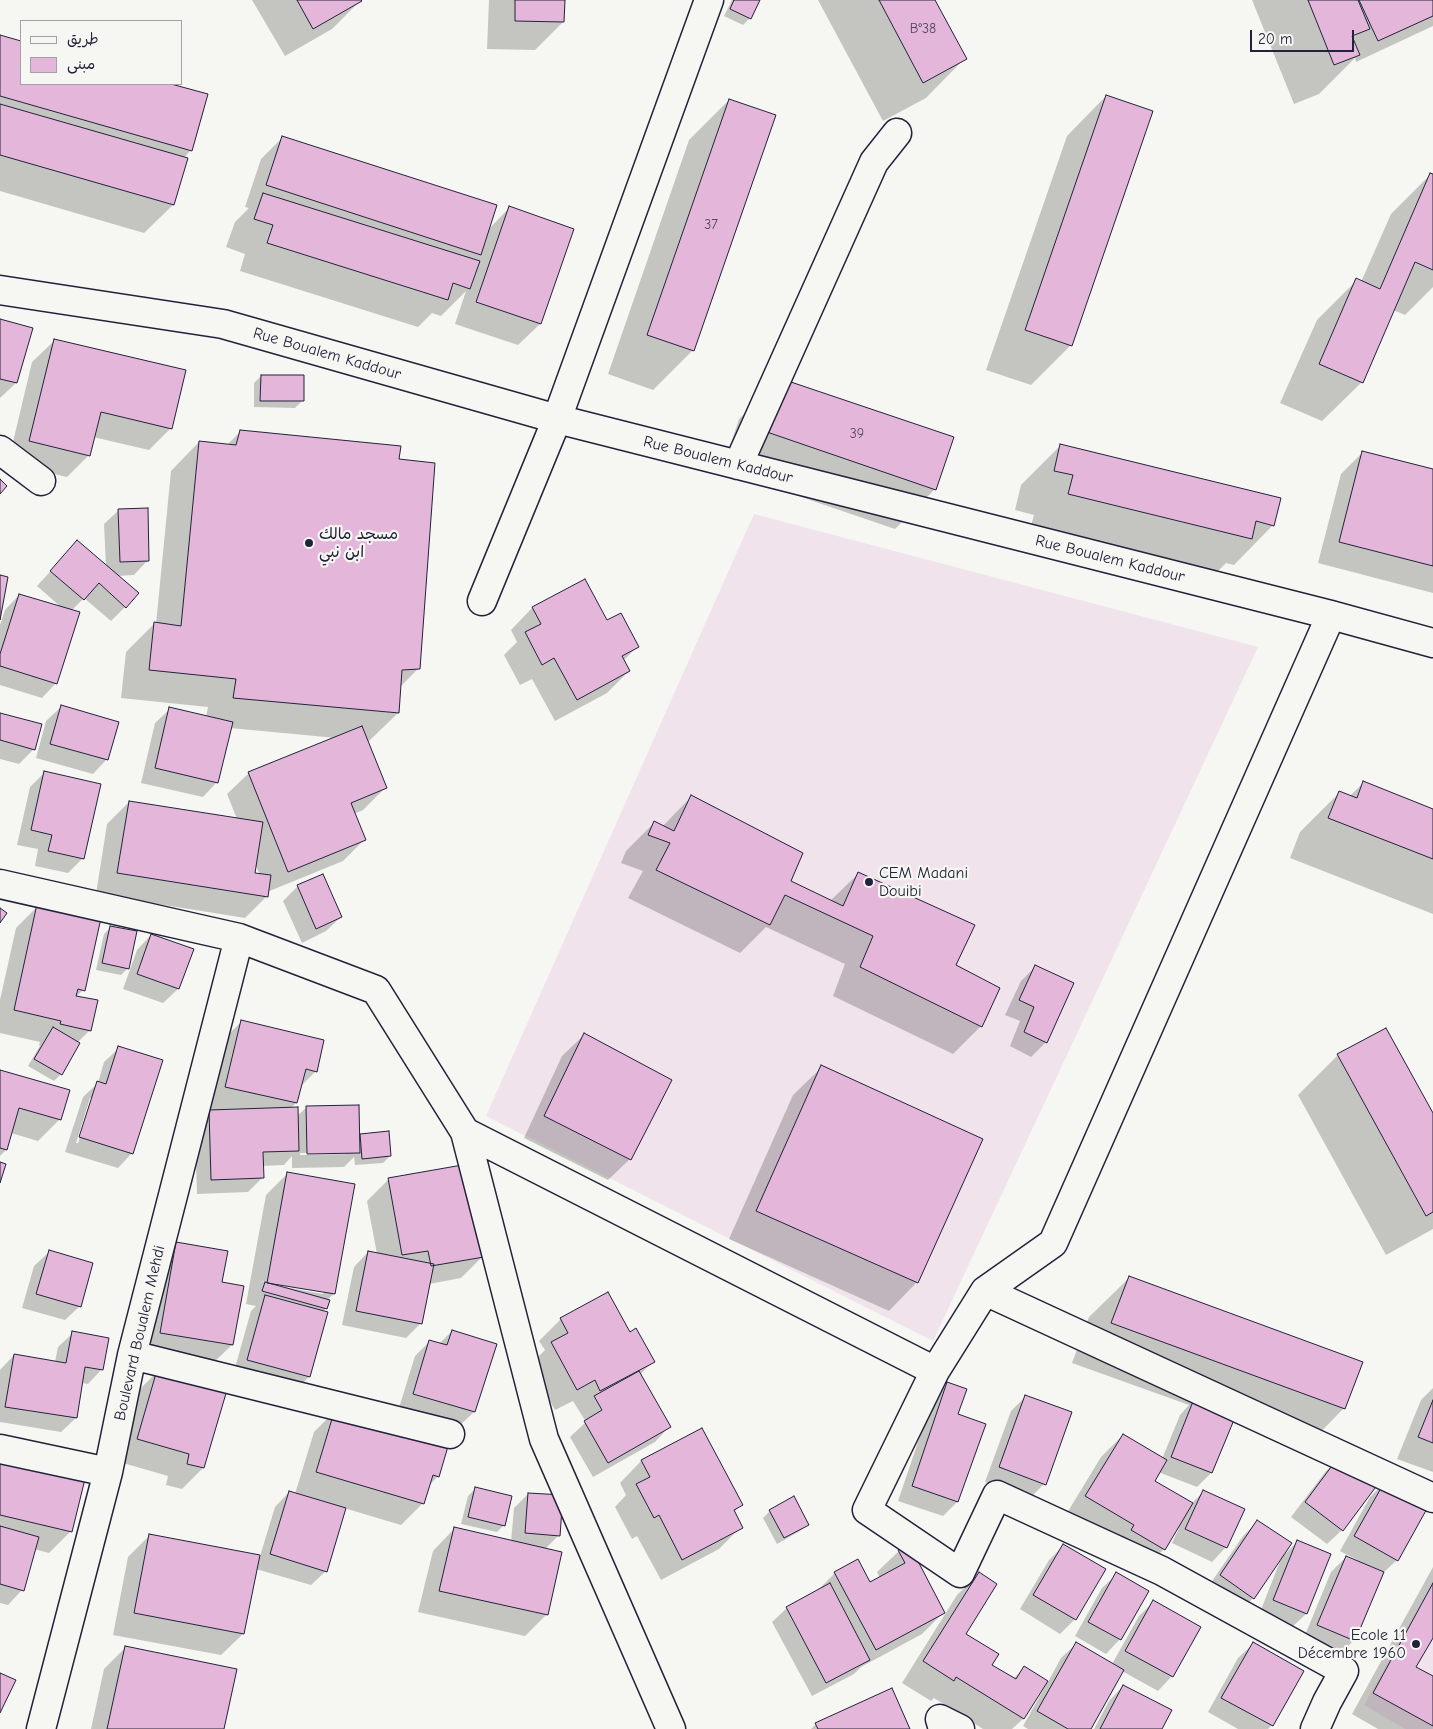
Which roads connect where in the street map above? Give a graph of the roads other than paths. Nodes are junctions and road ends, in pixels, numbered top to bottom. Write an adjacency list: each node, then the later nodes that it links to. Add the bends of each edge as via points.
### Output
1 (709, 0): 4 (street)
2 (896, 133): 6 (street, via 874,162)
3 (0, 290): 4 (street, Rue Boualem Kaddour, via 223,324)
4 (557, 419): 6 (street, Rue Boualem Kaddour); 8 (street)
5 (0, 450): 7 (street)
6 (738, 465): 9 (street, Rue Boualem Kaddour)
7 (41, 481)
8 (482, 601)
9 (1331, 615): 10 (street, Rue Boualem Kaddour); 14 (street, via 1053,1243)
10 (1433, 643)
11 (0, 884): 12 (street)
12 (240, 938): 13 (street, via 376,990); 15 (street, Boulevard Boualem Mehdi)
13 (465, 1132): 16 (street); 22 (street, via 544,1439)
14 (985, 1291): 16 (street); 20 (street)
15 (132, 1355): 17 (street); 19 (street, Boulevard Boualem Mehdi)
16 (935, 1371): 25 (street, via 867,1510 960,1574 998,1495 1162,1571 1344,1672)
17 (450, 1434)
18 (0, 1449): 19 (street)
19 (108, 1472): 21 (street, Boulevard Boualem Mehdi)
20 (1433, 1498)
21 (41, 1729)
22 (671, 1729)
23 (943, 1729): 24 (street, via 940,1719)
24 (960, 1729)
25 (1315, 1729)

